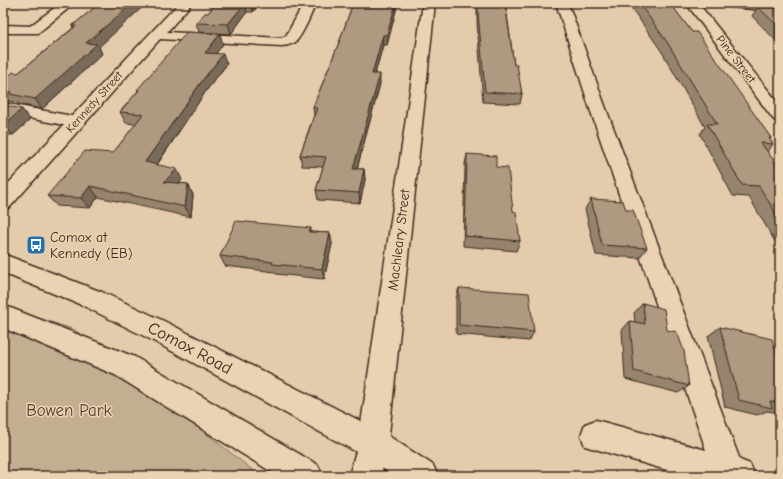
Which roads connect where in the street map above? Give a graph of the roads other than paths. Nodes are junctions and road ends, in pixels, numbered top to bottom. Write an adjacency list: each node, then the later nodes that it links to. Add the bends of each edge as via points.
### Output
1 (69, 3): 10 (street, via 32,30)
2 (186, 3): 11 (street, Kennedy Street)
3 (310, 3): 11 (street, via 288,41)
4 (429, 3): 19 (street, Machleary Street)
5 (562, 3): 20 (street, via 597,106)
6 (692, 3): 13 (street, Pine Street)
7 (732, 3): 8 (street)
8 (736, 3): 9 (street)
9 (780, 8)
10 (3, 29)
11 (155, 35): 14 (street, Kennedy Street)
12 (3, 108): 14 (street)
13 (780, 116)
14 (75, 122): 15 (street, Kennedy Street)
15 (3, 202)
16 (3, 263): 19 (street, Comox Road, via 93,299)
17 (3, 316): 21 (street, via 126,366)
18 (596, 435): 20 (street)
19 (373, 444): 22 (street, Machleary Street); 23 (street, Comox Road)
20 (736, 474)
21 (307, 476)
22 (365, 476)
23 (422, 476)

